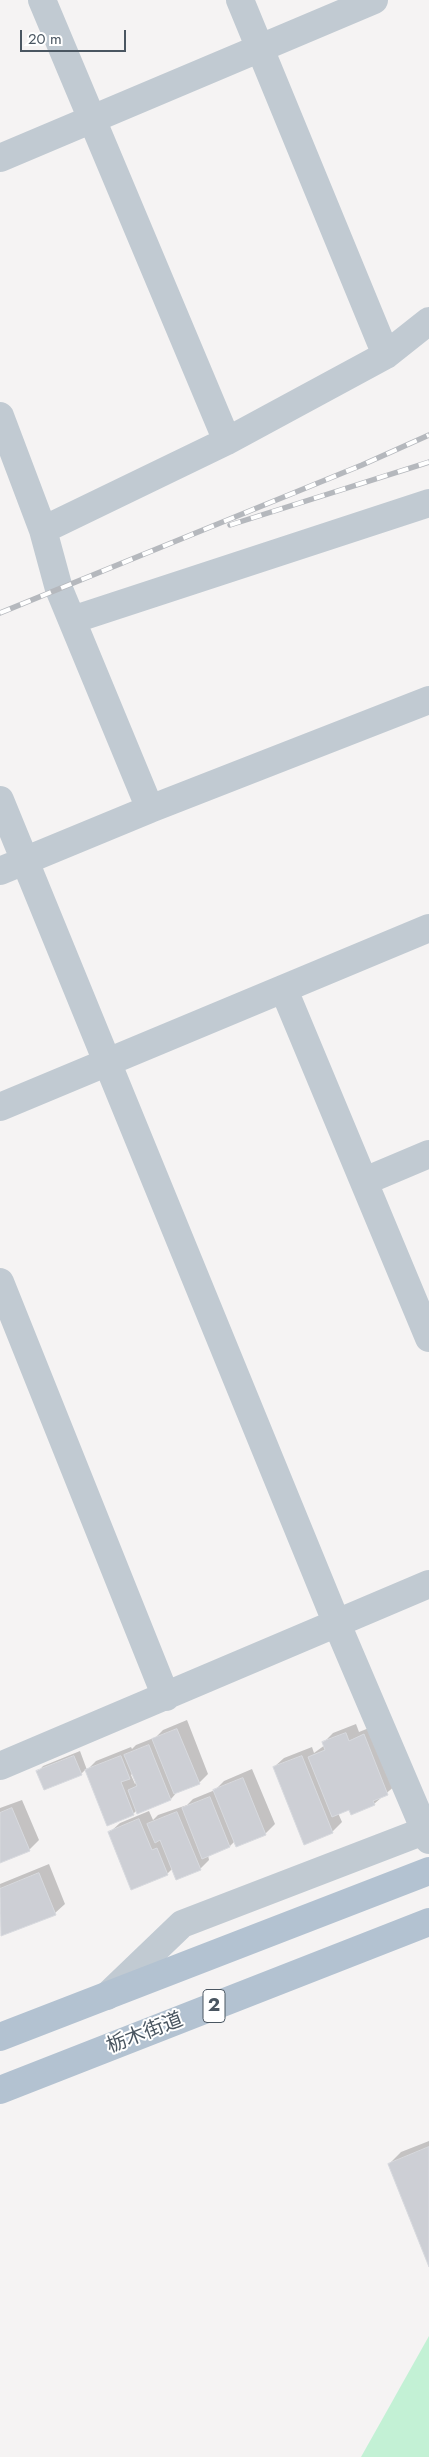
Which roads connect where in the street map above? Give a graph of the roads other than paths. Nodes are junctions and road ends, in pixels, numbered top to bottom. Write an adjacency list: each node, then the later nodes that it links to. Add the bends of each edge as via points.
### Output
1 (42, 0): 5 (street)
2 (240, 0): 4 (street)
3 (374, 0): 4 (street)
4 (260, 48): 5 (street); 8 (street)
5 (91, 120): 6 (street); 10 (street)
6 (0, 158)
7 (429, 321): 8 (street)
8 (386, 355): 10 (street)
9 (0, 416): 12 (street)
10 (227, 441): 12 (street)
11 (429, 503): 13 (street)
12 (43, 530): 13 (street, via 59,589)
13 (72, 620): 16 (street)
14 (429, 700): 16 (street)
15 (0, 800): 17 (street)
16 (150, 809): 17 (street)
17 (24, 861): 18 (street); 21 (street)
18 (0, 871)
19 (429, 928): 20 (street)
20 (284, 990): 21 (street); 24 (street)
21 (109, 1062): 22 (street); 28 (street)
22 (0, 1107)
23 (429, 1154): 24 (street)
24 (365, 1181): 26 (street)
25 (0, 1282): 29 (street)
26 (429, 1338)
27 (429, 1584): 28 (street)
28 (337, 1624): 29 (street); 31 (street)
29 (166, 1697): 30 (street)
30 (2, 1761)
31 (428, 1833): 34 (street, via 182,1924)
32 (429, 1871): 34 (main road, 2)
33 (429, 1922): 36 (main road, 栃木街道 / 2)
34 (106, 1997): 35 (main road, 2)
35 (0, 2037)
36 (0, 2090)

